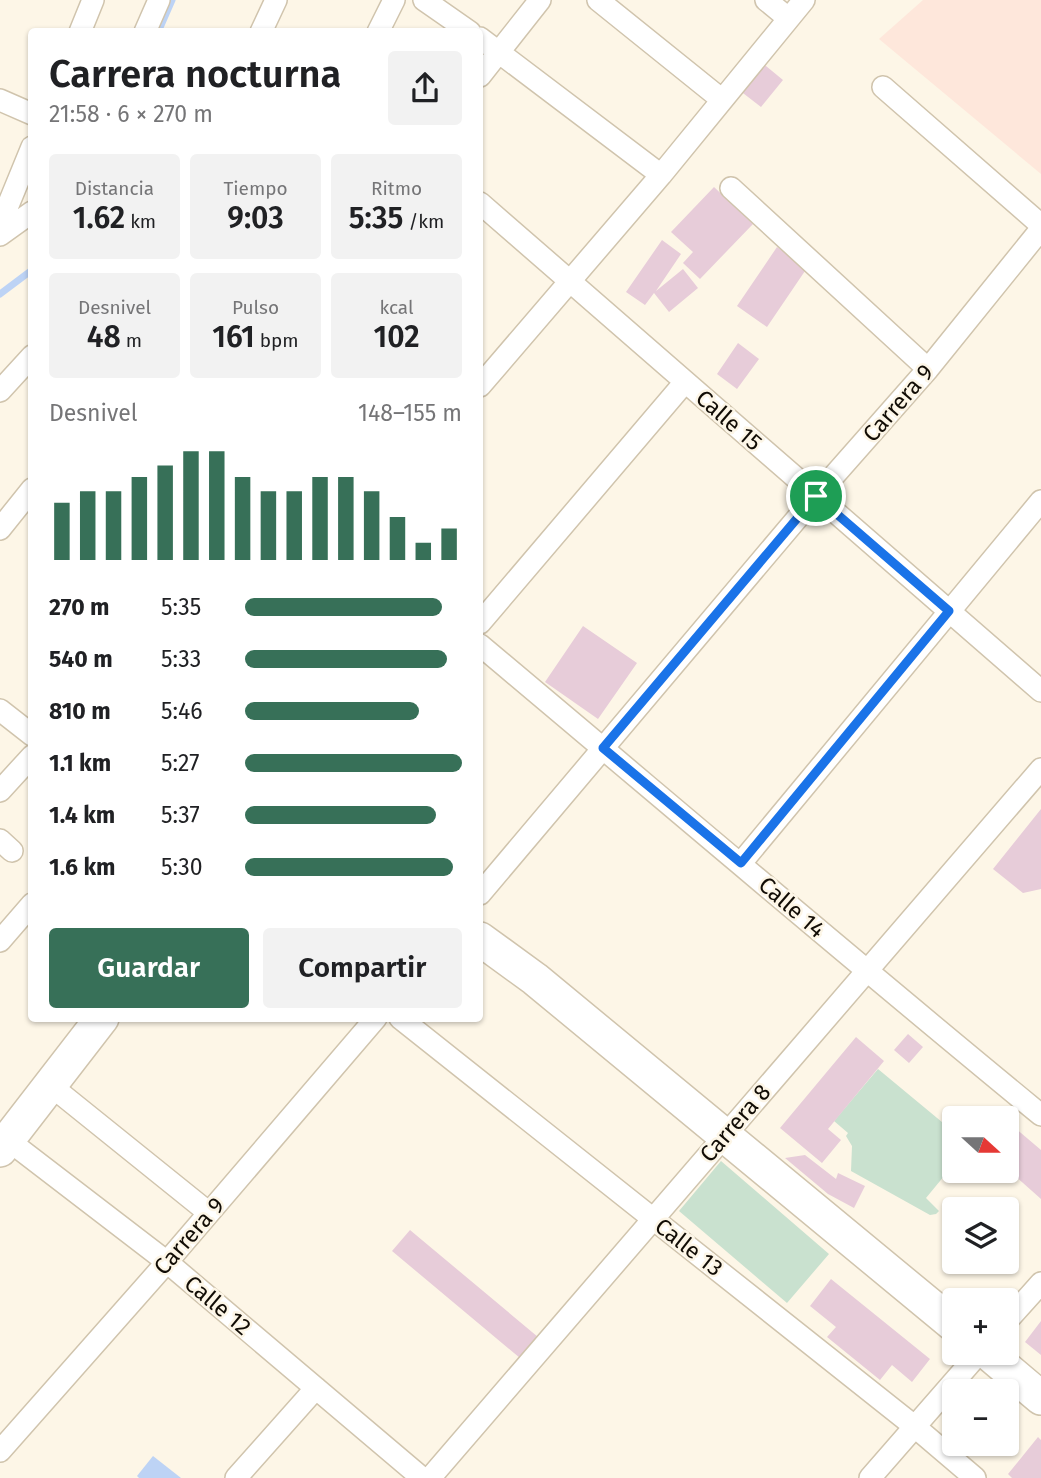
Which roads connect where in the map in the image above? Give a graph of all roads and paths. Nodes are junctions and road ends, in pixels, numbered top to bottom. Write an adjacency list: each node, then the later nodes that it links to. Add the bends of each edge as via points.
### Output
1 (93, 0): 11 (street)
2 (159, 0): 12 (street)
3 (276, 0): 13 (street)
4 (394, 0): 14 (street)
5 (424, 0): 15 (street)
6 (540, 0): 17 (street)
7 (598, 0): 20 (street)
8 (766, 0): 10 (street)
9 (804, 0): 10 (street)
10 (788, 18): 20 (street)
11 (82, 28)
12 (147, 28)
13 (263, 28)
14 (379, 28)
15 (464, 28)
16 (483, 40): 17 (street)
17 (499, 51): 18 (street); 24 (street)
18 (483, 72)
19 (883, 87): 29 (street)
20 (721, 99): 24 (street)
21 (0, 100): 22 (street)
22 (28, 112)
23 (28, 159): 28 (street)
24 (662, 175): 31 (street)
25 (731, 188): 33 (street)
26 (483, 206): 31 (street, Calle 15)
27 (28, 215): 30 (street)
28 (0, 225)
29 (1041, 227): 33 (street, Carrera 9)
30 (0, 235)
31 (569, 281): 34 (street); 35 (street, Calle 15)
32 (28, 360): 36 (street)
33 (928, 369): 38 (street, Carrera 9)
34 (483, 382)
35 (685, 382): 38 (street, Calle 15); 42 (street)
36 (0, 391)
37 (28, 494): 40 (street)
38 (816, 496): 41 (street, Calle 15); 47 (street, Carrera 9)
39 (1041, 501): 41 (street)
40 (0, 529)
41 (949, 611): 44 (street, Calle 15); 51 (street)
42 (483, 619)
43 (483, 648): 47 (street, Calle 14)
44 (1041, 691)
45 (0, 710): 46 (street)
46 (28, 732)
47 (603, 748): 51 (street, Calle 14); 52 (street, Carrera 9)
48 (28, 760): 50 (street)
49 (1041, 769): 56 (street, Carrera 8)
50 (0, 791)
51 (741, 863): 56 (street, Calle 14)
52 (483, 890)
53 (28, 909): 54 (street)
54 (0, 941)
55 (483, 941): 62 (main road, via 536,979)
56 (866, 971): 61 (street, Calle 14); 62 (street, Carrera 8)
57 (99, 1022): 60 (main road)
58 (373, 1022): 64 (street, Carrera 9)
59 (405, 1022): 65 (street, Calle 13)
60 (50, 1085): 63 (main road); 64 (street)
61 (1041, 1115)
62 (725, 1136): 65 (street, Carrera 8); 69 (main road)
63 (4, 1145): 66 (street, Calle 12)
64 (209, 1213): 66 (street, Carrera 9)
65 (652, 1218): 74 (street, Calle 13); 78 (street, Carrera 8)
66 (167, 1262): 72 (street, Calle 12); 75 (street, Carrera 9)
67 (1041, 1283): 68 (street)
68 (1019, 1308)
69 (942, 1315)
70 (968, 1365): 74 (street)
71 (1002, 1365): 73 (main road)
72 (316, 1388): 76 (street); 77 (street, Calle 12)
73 (1041, 1398)
74 (914, 1426): 79 (street); 80 (street, Calle 13)
75 (0, 1451)
76 (236, 1478)
77 (422, 1478)
78 (430, 1478)
79 (870, 1478)
80 (975, 1478)

